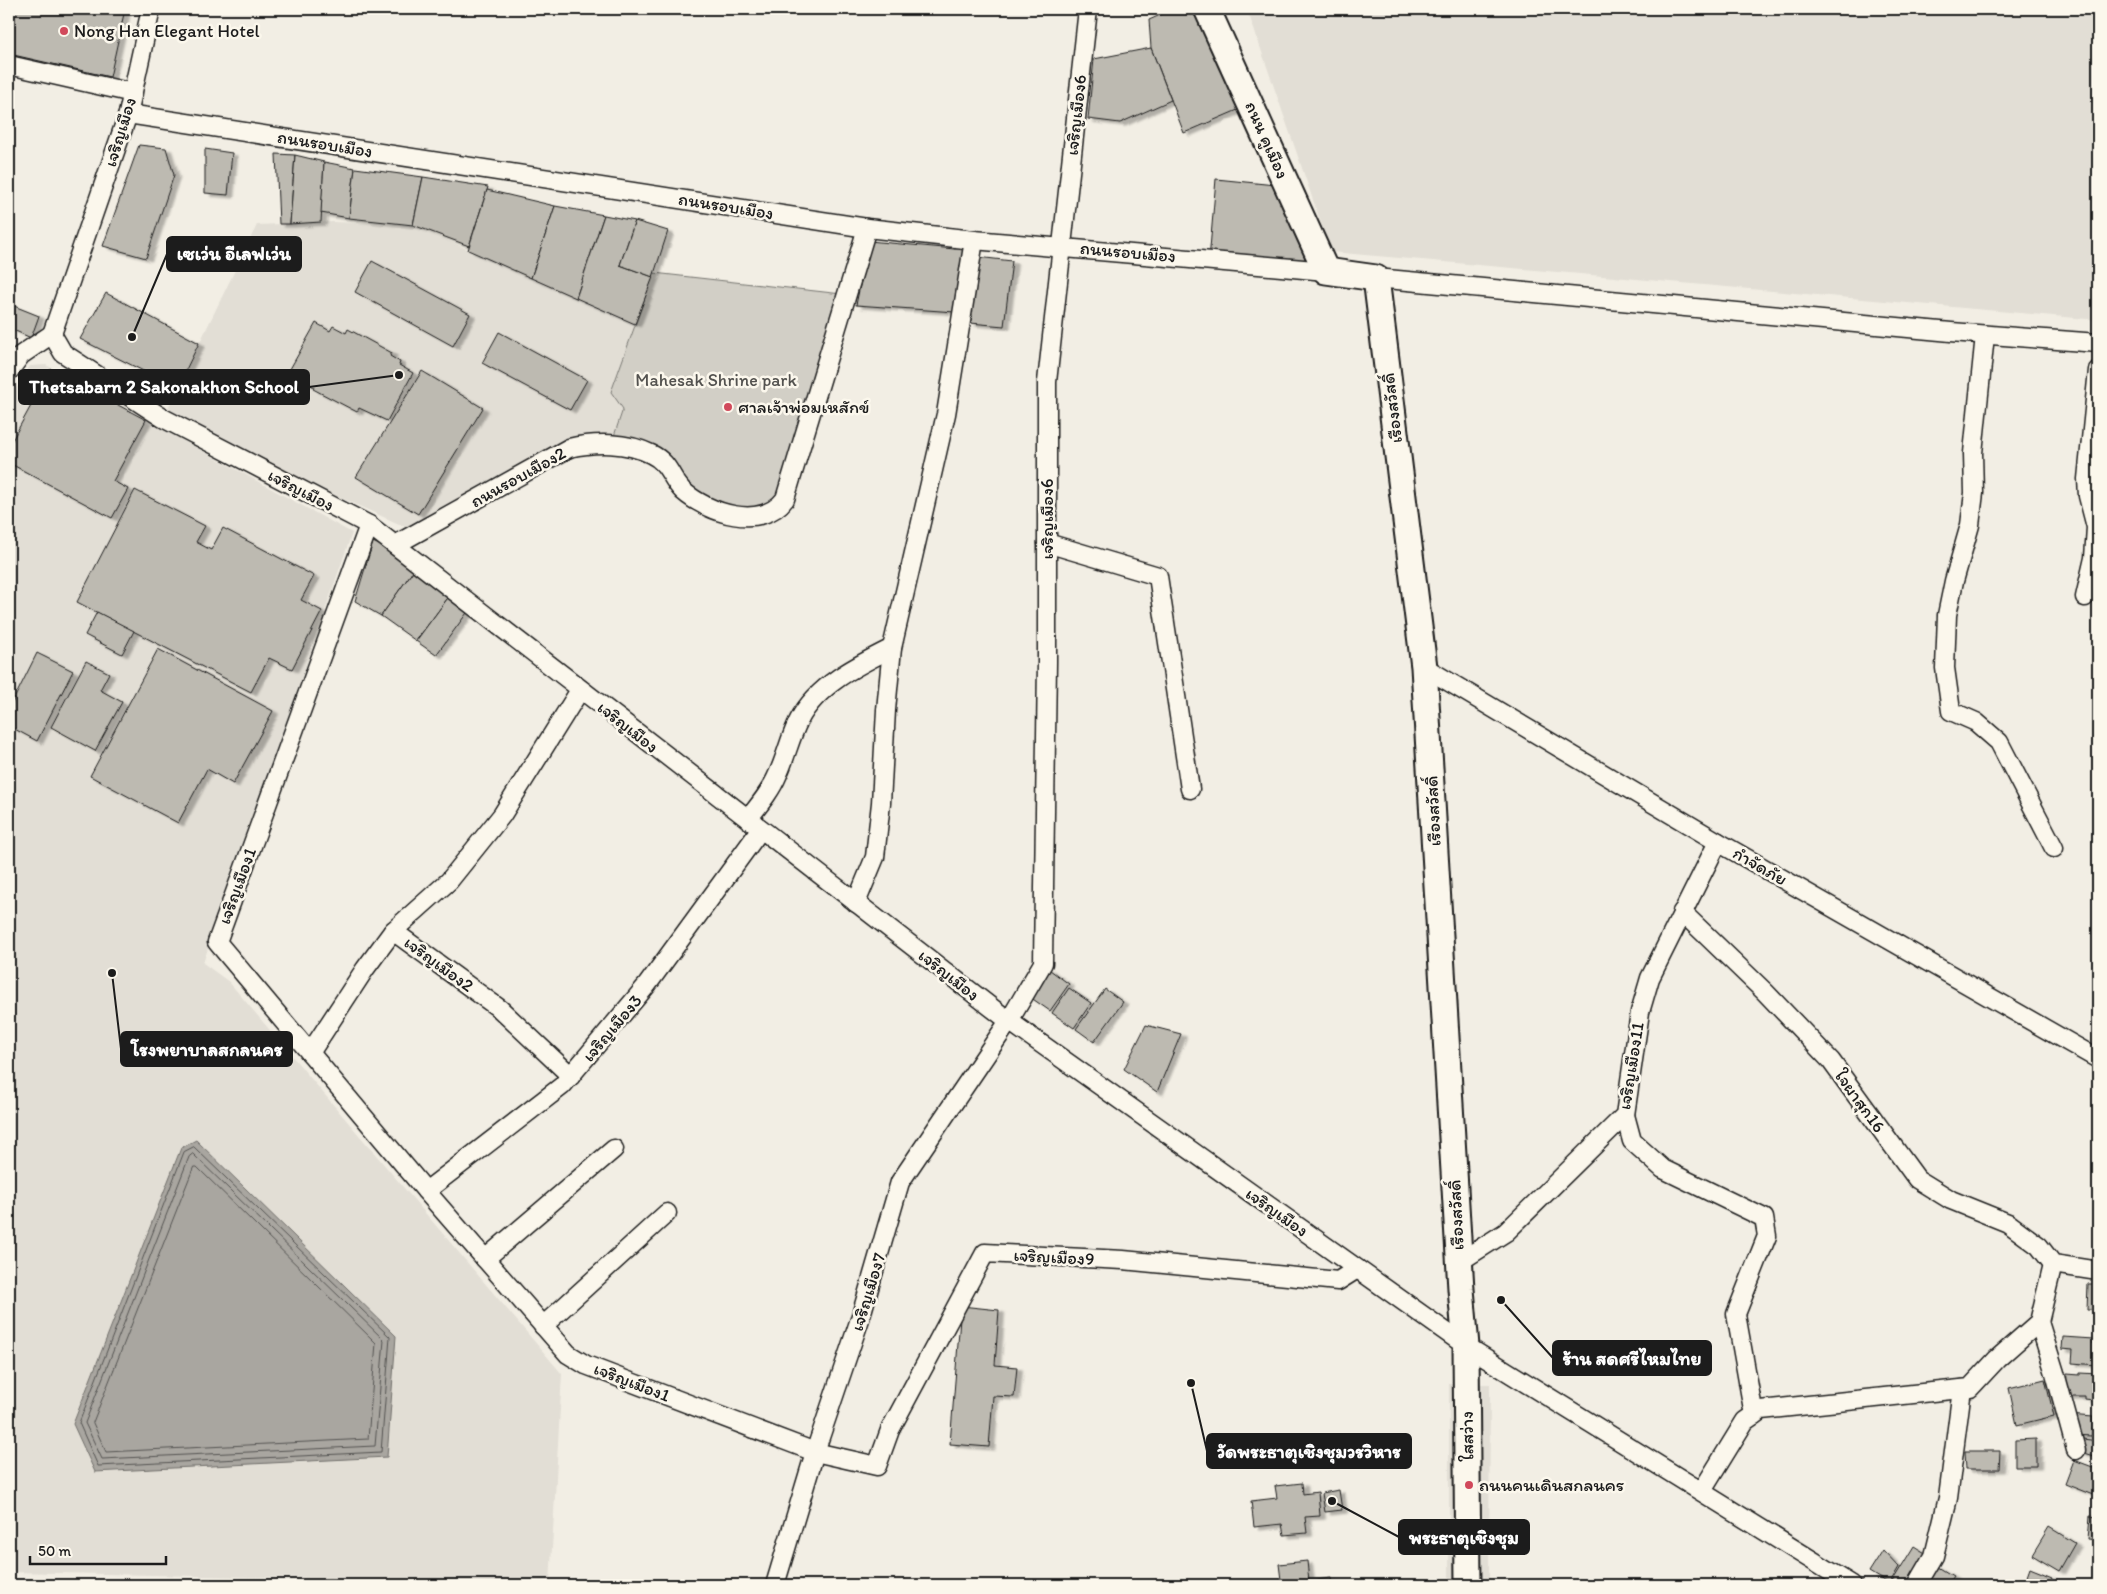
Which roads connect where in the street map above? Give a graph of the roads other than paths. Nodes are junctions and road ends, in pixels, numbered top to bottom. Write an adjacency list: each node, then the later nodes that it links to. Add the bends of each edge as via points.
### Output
1 (151, 9): 5 (street, เจริญเมือง)
2 (1088, 9): 9 (street, เจริญเมือง6)
3 (1207, 9): 10 (street, ถนน คูเมือง)
4 (9, 65): 5 (street)
5 (133, 93): 6 (street, เจริญเมือง)
6 (128, 114): 7 (street, ถนนรอบเมือง); 12 (street, เจริญเมือง)
7 (867, 228): 8 (street, ถนนรอบเมือง); 19 (street, ถนนรอบเมือง2, via 785,499 779,507 747,516 720,513 682,489 664,462 651,454 617,445 583,445 569,448)
8 (974, 240): 9 (street, ถนนรอบเมือง); 21 (street, via 946,414)
9 (1062, 246): 10 (street, ถนนรอบเมือง); 18 (street, เจริญเมือง6, via 1047,382)
10 (1326, 271): 11 (street)
11 (1376, 278): 13 (street); 22 (street, เรืองสวัสดิ์)
12 (52, 334): 16 (street, via 21,355); 17 (street, เจริญเมือง, via 63,353 163,418)
13 (1985, 335): 14 (street); 27 (street, via 1973,453 1974,493 1970,525 1947,615 1946,676 1951,711 1976,722 1999,742)
14 (2098, 343)
15 (2098, 370): 20 (street, via 2087,479 2096,540)
16 (9, 372)
17 (369, 525): 19 (street, เจริญเมือง); 32 (street, เจริญเมือง1, via 217,942)
18 (1047, 543): 24 (street, via 1158,576); 31 (street, เจริญเมือง6, via 1043,963)
19 (395, 545): 23 (street, เจริญเมือง)
20 (2085, 597)
21 (892, 648): 25 (street, เจริญเมือง3, via 844,674 808,706 798,720); 28 (street, via 875,857)
22 (1424, 667): 26 (street, กำจัดภัย); 40 (street, เรืองสวัสดิ์)
23 (580, 690): 25 (street, เจริญเมือง); 30 (street, via 502,815 449,881)
24 (1190, 789)
25 (755, 824): 28 (street, เจริญเมือง); 34 (street, เจริญเมือง3, via 647,985)
26 (1718, 842): 29 (street, เจริญเมือง11); 33 (street, กำจัดภัย)
27 (2054, 848)
28 (856, 903): 31 (street, เจริญเมือง)
29 (1682, 912): 35 (street, เจริญเมือง11, via 1650,978 1640,1012); 41 (street, ใจผาสุก16, via 1831,1061 1917,1179 1950,1200 2008,1223 2039,1246)
30 (393, 931): 32 (street, เจริญเมือง2); 34 (street, เจริญเมือง2, via 500,1009)
31 (1008, 1021): 42 (street, เจริญเมือง); 50 (street, เจริญเมือง7, via 900,1182 860,1319)
32 (310, 1053): 37 (street, เจริญเมือง1)
33 (2098, 1059)
34 (571, 1076): 37 (street, เจริญเมือง3)
35 (1625, 1115): 40 (street, เจริญเมือง11, via 1506,1232); 48 (street, via 1632,1141 1663,1169 1764,1218 1767,1236 1736,1314)
36 (614, 1149): 39 (street)
37 (426, 1191): 39 (street, เจริญเมือง1)
38 (667, 1213): 45 (street)
39 (485, 1259): 45 (street, เจริญเมือง1)
40 (1459, 1262): 46 (street, เรืองสวัสดิ์)
41 (2052, 1264): 43 (street); 44 (street)
42 (1356, 1269): 46 (street, เจริญเมือง); 51 (street, เจริญเมือง9, via 1338,1281 1123,1260 985,1253 890,1430)
43 (2098, 1271)
44 (2039, 1322): 47 (street, via 1970,1388); 49 (street)
45 (543, 1326): 50 (street, เจริญเมือง1, via 568,1354 586,1365)
46 (1466, 1346): 52 (street, เจริญเมือง); 54 (street, ใสสว่าง)
47 (1962, 1389): 48 (street, via 1761,1410); 56 (street, via 1948,1498 1934,1556)
48 (1754, 1415): 52 (street, via 1745,1421)
49 (2076, 1450)
50 (815, 1452): 51 (street, เจริญเมือง1); 53 (street, เจริญเมือง7)
51 (877, 1466)
52 (1702, 1491): 55 (street, เจริญเมือง)
53 (775, 1585)
54 (1468, 1585)
55 (1852, 1585)
56 (1917, 1585)

